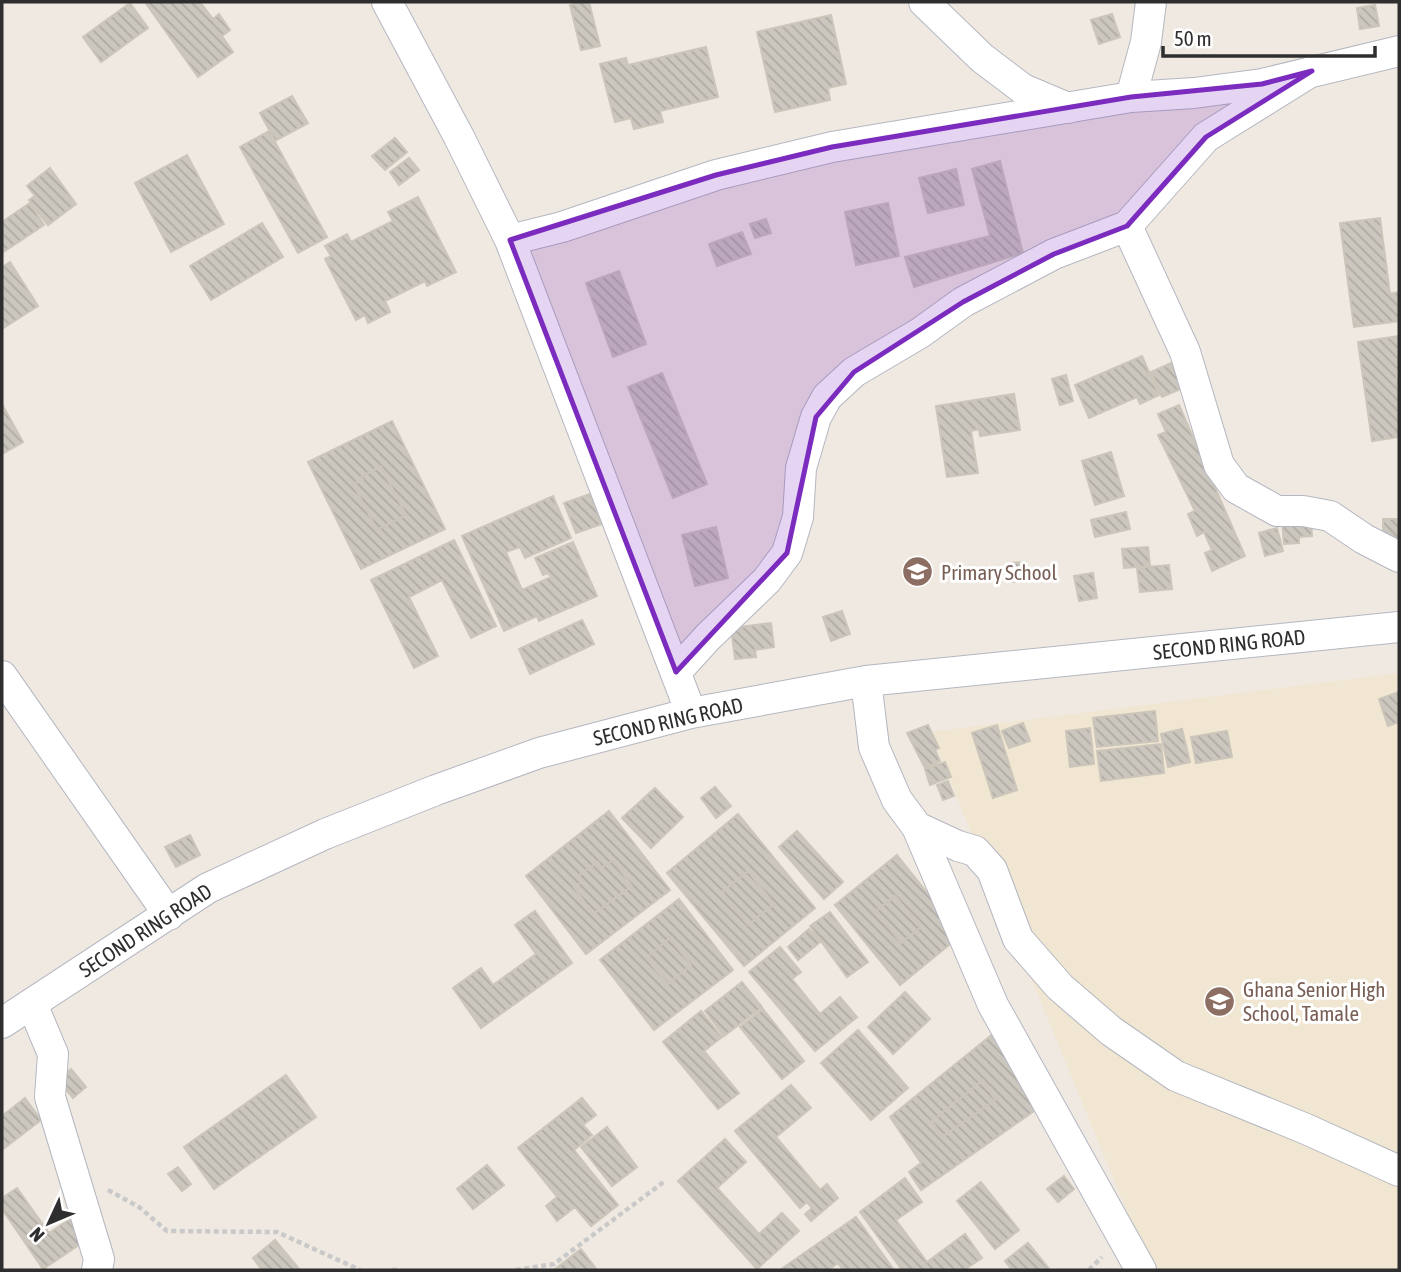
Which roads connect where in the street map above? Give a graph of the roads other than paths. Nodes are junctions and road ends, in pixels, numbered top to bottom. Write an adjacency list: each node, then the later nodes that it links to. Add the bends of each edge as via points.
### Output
1 (387, 2): 9 (street)
2 (923, 2): 7 (street, via 982,58 1023,89)
3 (1152, 2): 6 (street)
4 (1399, 51): 5 (street)
5 (1312, 71): 6 (street, via 1262,85); 8 (street, via 1206,136)
6 (1131, 97): 7 (street)
7 (1069, 108): 9 (street, via 832,147 716,175 562,228)
8 (1127, 226): 10 (street, via 1185,352 1219,465 1236,488 1277,511 1330,516); 12 (street, via 1054,254 963,302 853,372 827,397 801,468 798,517 787,553 767,580)
9 (510, 240): 12 (street)
10 (1399, 557)
11 (1399, 627): 14 (street, SECOND RING ROAD)
12 (676, 672): 15 (street)
13 (2, 676): 17 (street)
14 (866, 681): 15 (street, SECOND RING ROAD); 16 (street, via 874,747 897,800)
15 (691, 713): 17 (street, SECOND RING ROAD, via 539,753 436,790 254,865)
16 (917, 827): 20 (street, via 975,851 992,870 1018,939 1060,987 1111,1031 1176,1076); 22 (street, via 993,1005)
17 (169, 915): 18 (street, SECOND RING ROAD)
18 (32, 1004): 19 (street, SECOND RING ROAD); 21 (street, via 53,1054 50,1097 99,1259)
19 (2, 1023)
20 (1399, 1171)
21 (97, 1270)
22 (1141, 1270)

